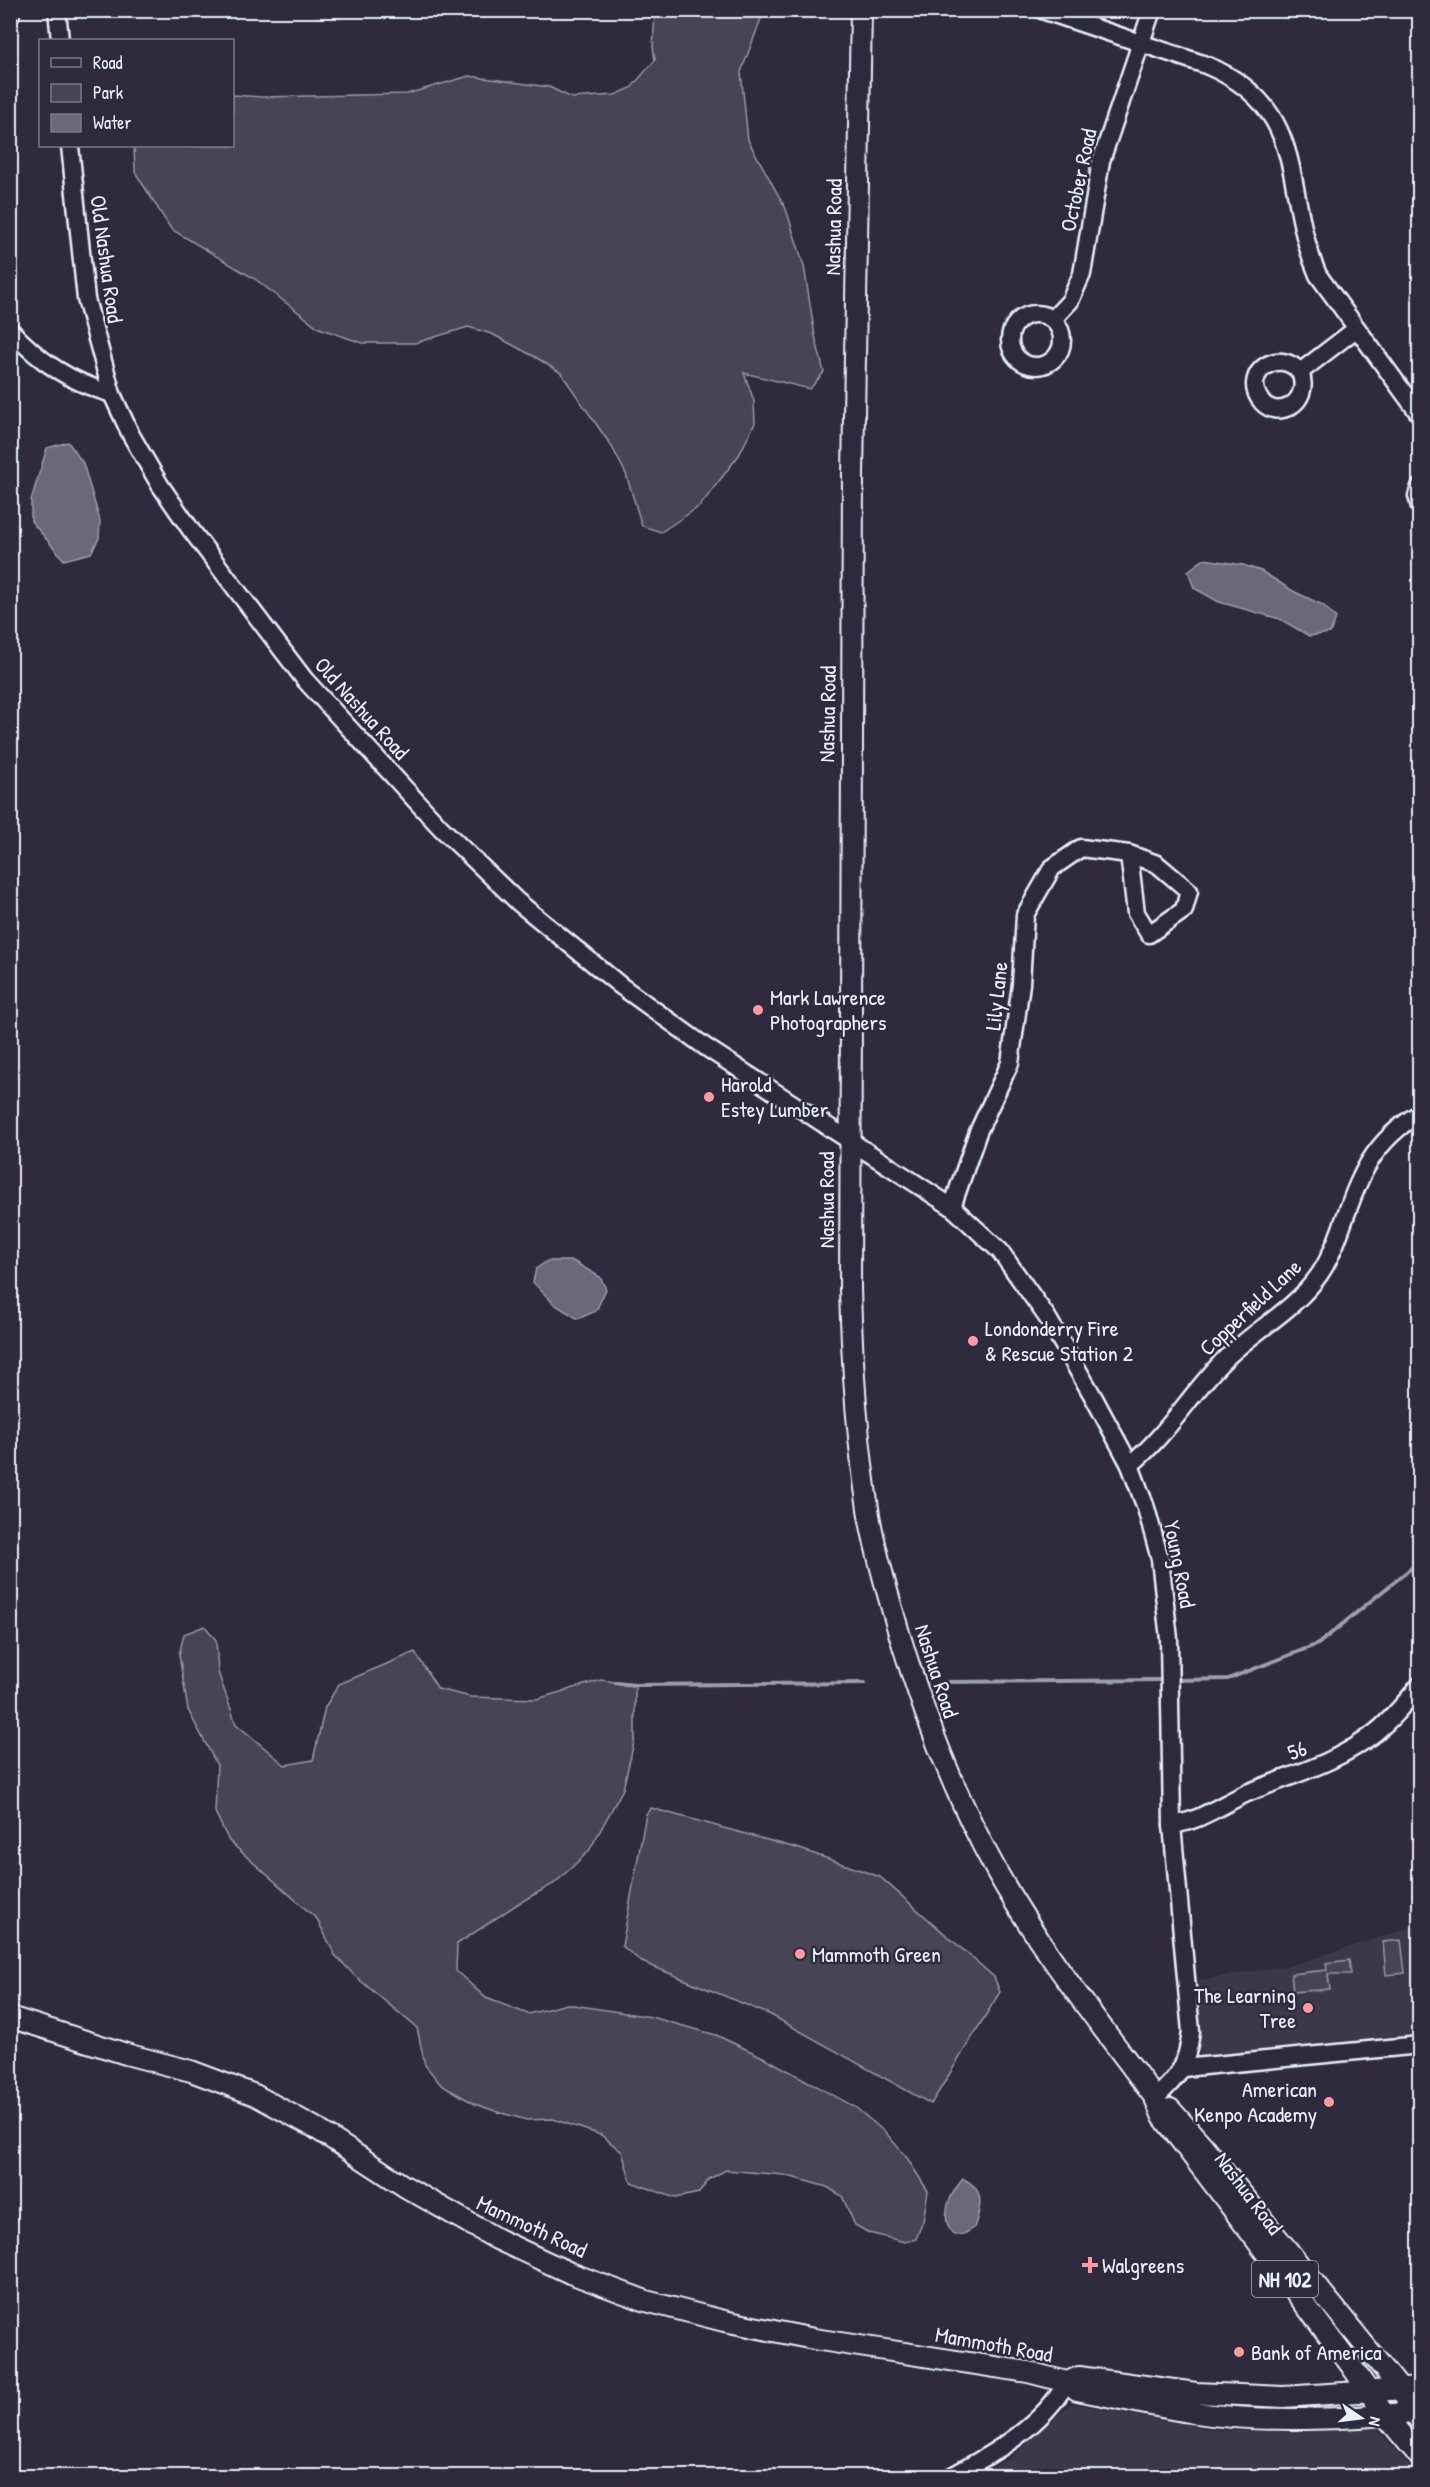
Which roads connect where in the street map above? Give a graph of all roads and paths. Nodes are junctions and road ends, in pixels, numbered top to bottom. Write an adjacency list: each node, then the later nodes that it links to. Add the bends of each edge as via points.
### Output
1 (12, 10): 6 (street)
2 (57, 10): 7 (street)
3 (861, 10): 20 (main road, Nashua Road / NH 102, via 853,474)
4 (1042, 10): 8 (street)
5 (1152, 10): 8 (street, October Road)
6 (10, 16)
7 (60, 39)
8 (1140, 43): 10 (street, October Road, via 1101,161 1082,274 1070,301); 11 (street, via 1228,75 1264,107 1287,149 1312,262 1326,289)
9 (70, 147): 14 (street, Old Nashua Road, via 86,299)
10 (1053, 319)
11 (1356, 329): 13 (street); 15 (street)
12 (10, 330): 14 (street, via 61,374)
13 (1300, 372)
14 (112, 394): 20 (street, Old Nashua Road, via 160,485 256,616 305,680 441,828 519,902 621,986 733,1066)
15 (1419, 415)
16 (1419, 487): 17 (street)
17 (1419, 507)
18 (1129, 854): 18 (street, Lily Lane, via 1157,864 1189,891 1184,910 1149,934 1136,913); 21 (street, Lily Lane, via 1081,848 1052,868 1025,915 1010,1063 978,1132)
19 (1419, 1113): 22 (street, Copperfield Lane, via 1394,1130 1368,1161 1328,1261 1313,1283 1222,1361 1156,1442)
20 (850, 1142): 21 (street, Young Road); 28 (main road, Nashua Road / NH 102, via 850,1289 856,1420 875,1543 915,1687 966,1813 997,1871 1047,1951)
21 (952, 1207): 22 (street, Young Road, via 982,1232 1017,1272 1095,1398)
22 (1130, 1465): 24 (street, Young Road, via 1154,1533 1165,1585)
23 (1419, 1685): 24 (street, 56, via 1395,1714 1355,1748 1246,1794 1199,1819)
24 (1172, 1826): 27 (street, Young Road, via 1191,2032)
25 (10, 2017): 29 (main road, Mammoth Road, via 191,2071 255,2095 497,2239 570,2273 646,2301 814,2339 998,2366)
26 (1419, 2045): 27 (street)
27 (1183, 2068): 28 (street, Young Road)
28 (1155, 2098): 30 (main road, Nashua Road / NH 102, via 1203,2146); 31 (main road, Nashua Road / NH 102, via 1163,2117)
29 (1067, 2382): 31 (main road, Mammoth Road, via 1079,2378 1196,2393 1283,2397); 32 (main road, Mammoth Road, via 1077,2390 1202,2413 1279,2418); 35 (street, via 1032,2425)
30 (1410, 2389): 31 (main road, Mammoth Road); 33 (main road, Nashua Road / NH 102)
31 (1369, 2392): 32 (main road, Nashua Road / NH 102)
32 (1385, 2415): 33 (main road, Mammoth Road); 34 (main road, Nashua Road / NH 102)
33 (1417, 2415)
34 (1419, 2457)
35 (952, 2476)

